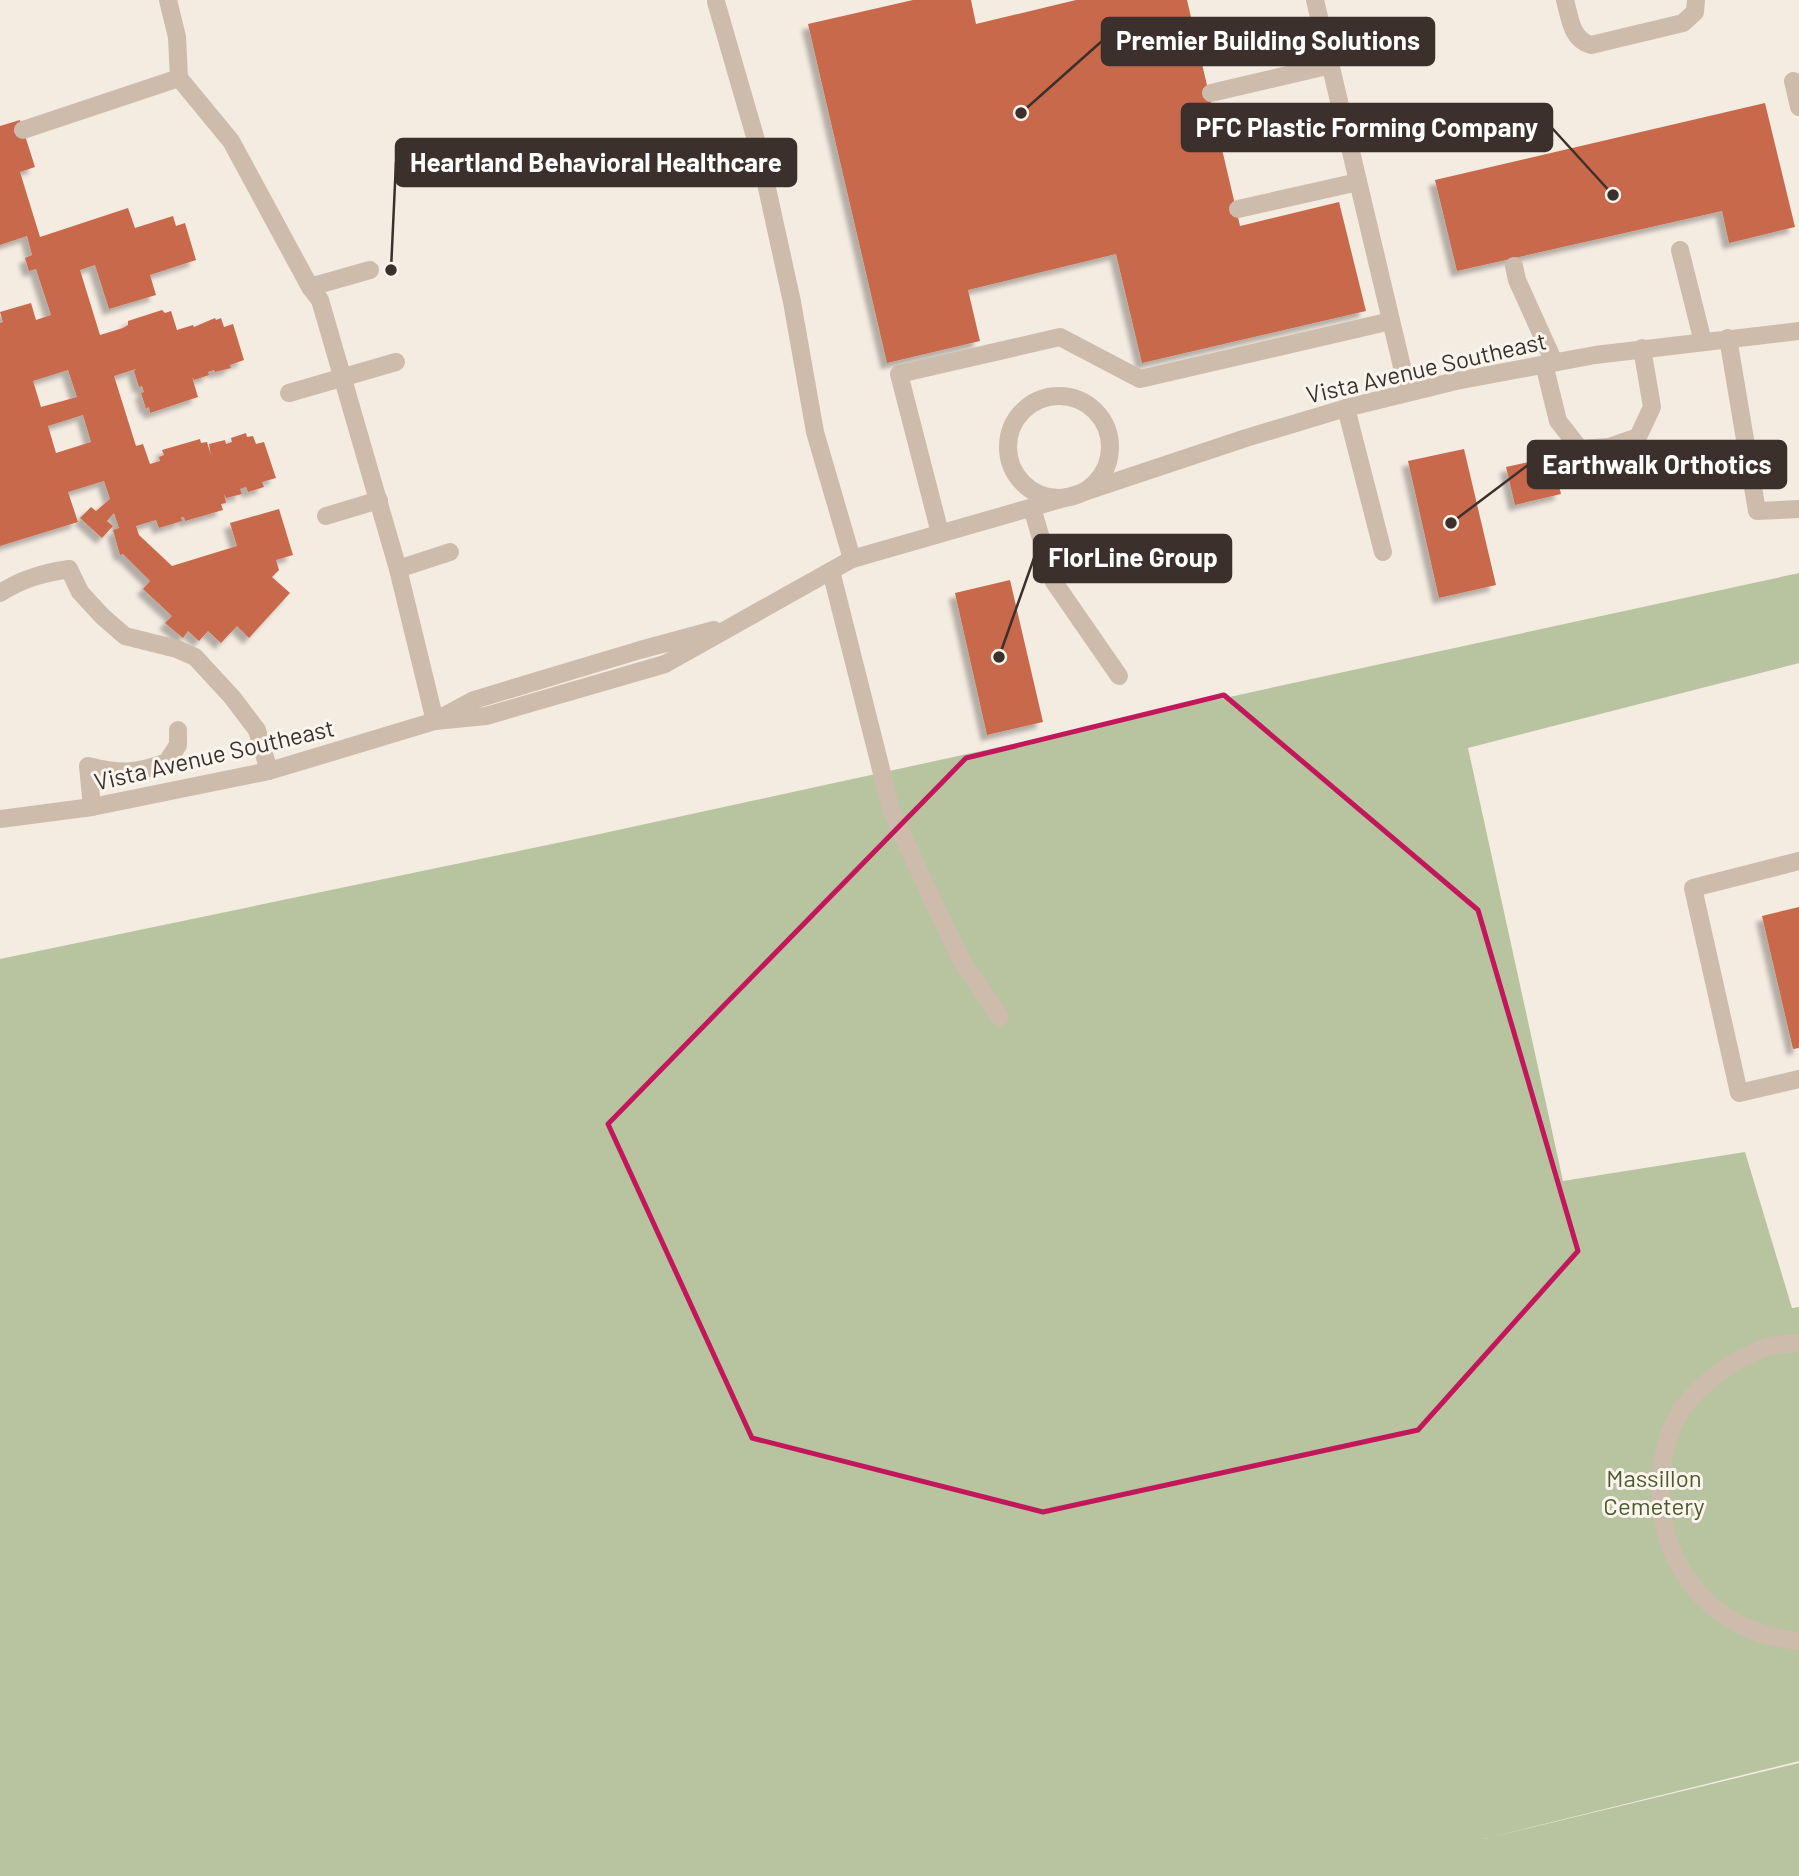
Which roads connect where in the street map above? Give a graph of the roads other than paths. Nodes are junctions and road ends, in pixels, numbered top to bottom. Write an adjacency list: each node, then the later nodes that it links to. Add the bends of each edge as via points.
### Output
1 (168, 0): 7 (street, via 178,44)
2 (1315, 0): 6 (street)
3 (1565, 0): 4 (street, via 1573,31 1591,45 1683,23 1695,12)
4 (1696, 0)
5 (716, 2): 37 (street, via 758,147 815,432)
6 (1331, 65): 9 (street); 12 (street)
7 (179, 78): 11 (street); 17 (street, via 231,141)
8 (1793, 81): 10 (street)
9 (1211, 93)
10 (1799, 107)
11 (23, 130)
12 (1358, 182): 13 (street); 18 (street)
13 (1238, 209)
14 (1680, 250): 21 (street)
15 (1514, 265): 24 (street)
16 (370, 270): 17 (street)
17 (310, 287): 25 (street, via 320,300)
18 (1391, 321): 26 (street); 34 (street, via 1140,379 1060,337 899,374)
19 (1799, 331): 20 (street, Vista Avenue Southeast)
20 (1728, 338): 21 (street, Vista Avenue Southeast); 32 (street, via 1758,511)
21 (1703, 342): 22 (street, Vista Avenue Southeast)
22 (1642, 348): 24 (street, Vista Avenue Southeast); 24 (street, via 1652,407 1638,437 1609,447 1580,449 1558,421)
23 (396, 362): 25 (street)
24 (1549, 363): 26 (street, Vista Avenue Southeast)
25 (343, 377): 27 (street); 30 (street)
26 (1408, 392): 28 (street, Vista Avenue Southeast)
27 (289, 393)
28 (1346, 408): 29 (street, Vista Avenue Southeast); 36 (street)
29 (1075, 495): 29 (street, Vista Avenue Southeast, via 1101,476 1111,445 1107,429 1099,414 1079,400 1055,396 1039,400 1024,409 1008,439 1014,473 1041,495); 31 (street, Vista Avenue Southeast)
30 (379, 500): 33 (street); 38 (street)
31 (1032, 508): 34 (street, Vista Avenue Southeast); 41 (street, via 1054,582)
32 (1799, 509)
33 (326, 516)
34 (940, 533): 37 (street, Vista Avenue Southeast)
35 (450, 552): 38 (street)
36 (1383, 552)
37 (852, 559): 39 (street, Vista Avenue Southeast)
38 (398, 569): 42 (street)
39 (831, 571): 42 (street, Vista Avenue Southeast, via 734,625 474,700); 48 (street, via 892,813 959,956)
40 (0, 593): 44 (street, via 41,573 69,569 80,592 125,636 195,657 257,730)
41 (1119, 676)
42 (435, 721): 44 (street, Vista Avenue Southeast)
43 (178, 730): 45 (street, via 178,745 167,762 129,773 89,766)
44 (269, 771): 45 (street, Vista Avenue Southeast)
45 (92, 807): 46 (street, Vista Avenue Southeast)
46 (0, 820)
47 (1799, 861): 49 (street, via 1693,888 1739,1093)
48 (1000, 1017)
49 (1799, 1079)
50 (1799, 1343): 51 (street, via 1769,1347 1735,1362 1701,1387 1676,1418 1663,1456 1659,1495 1664,1534 1681,1571 1705,1601 1738,1624 1773,1639)
51 (1799, 1641)

